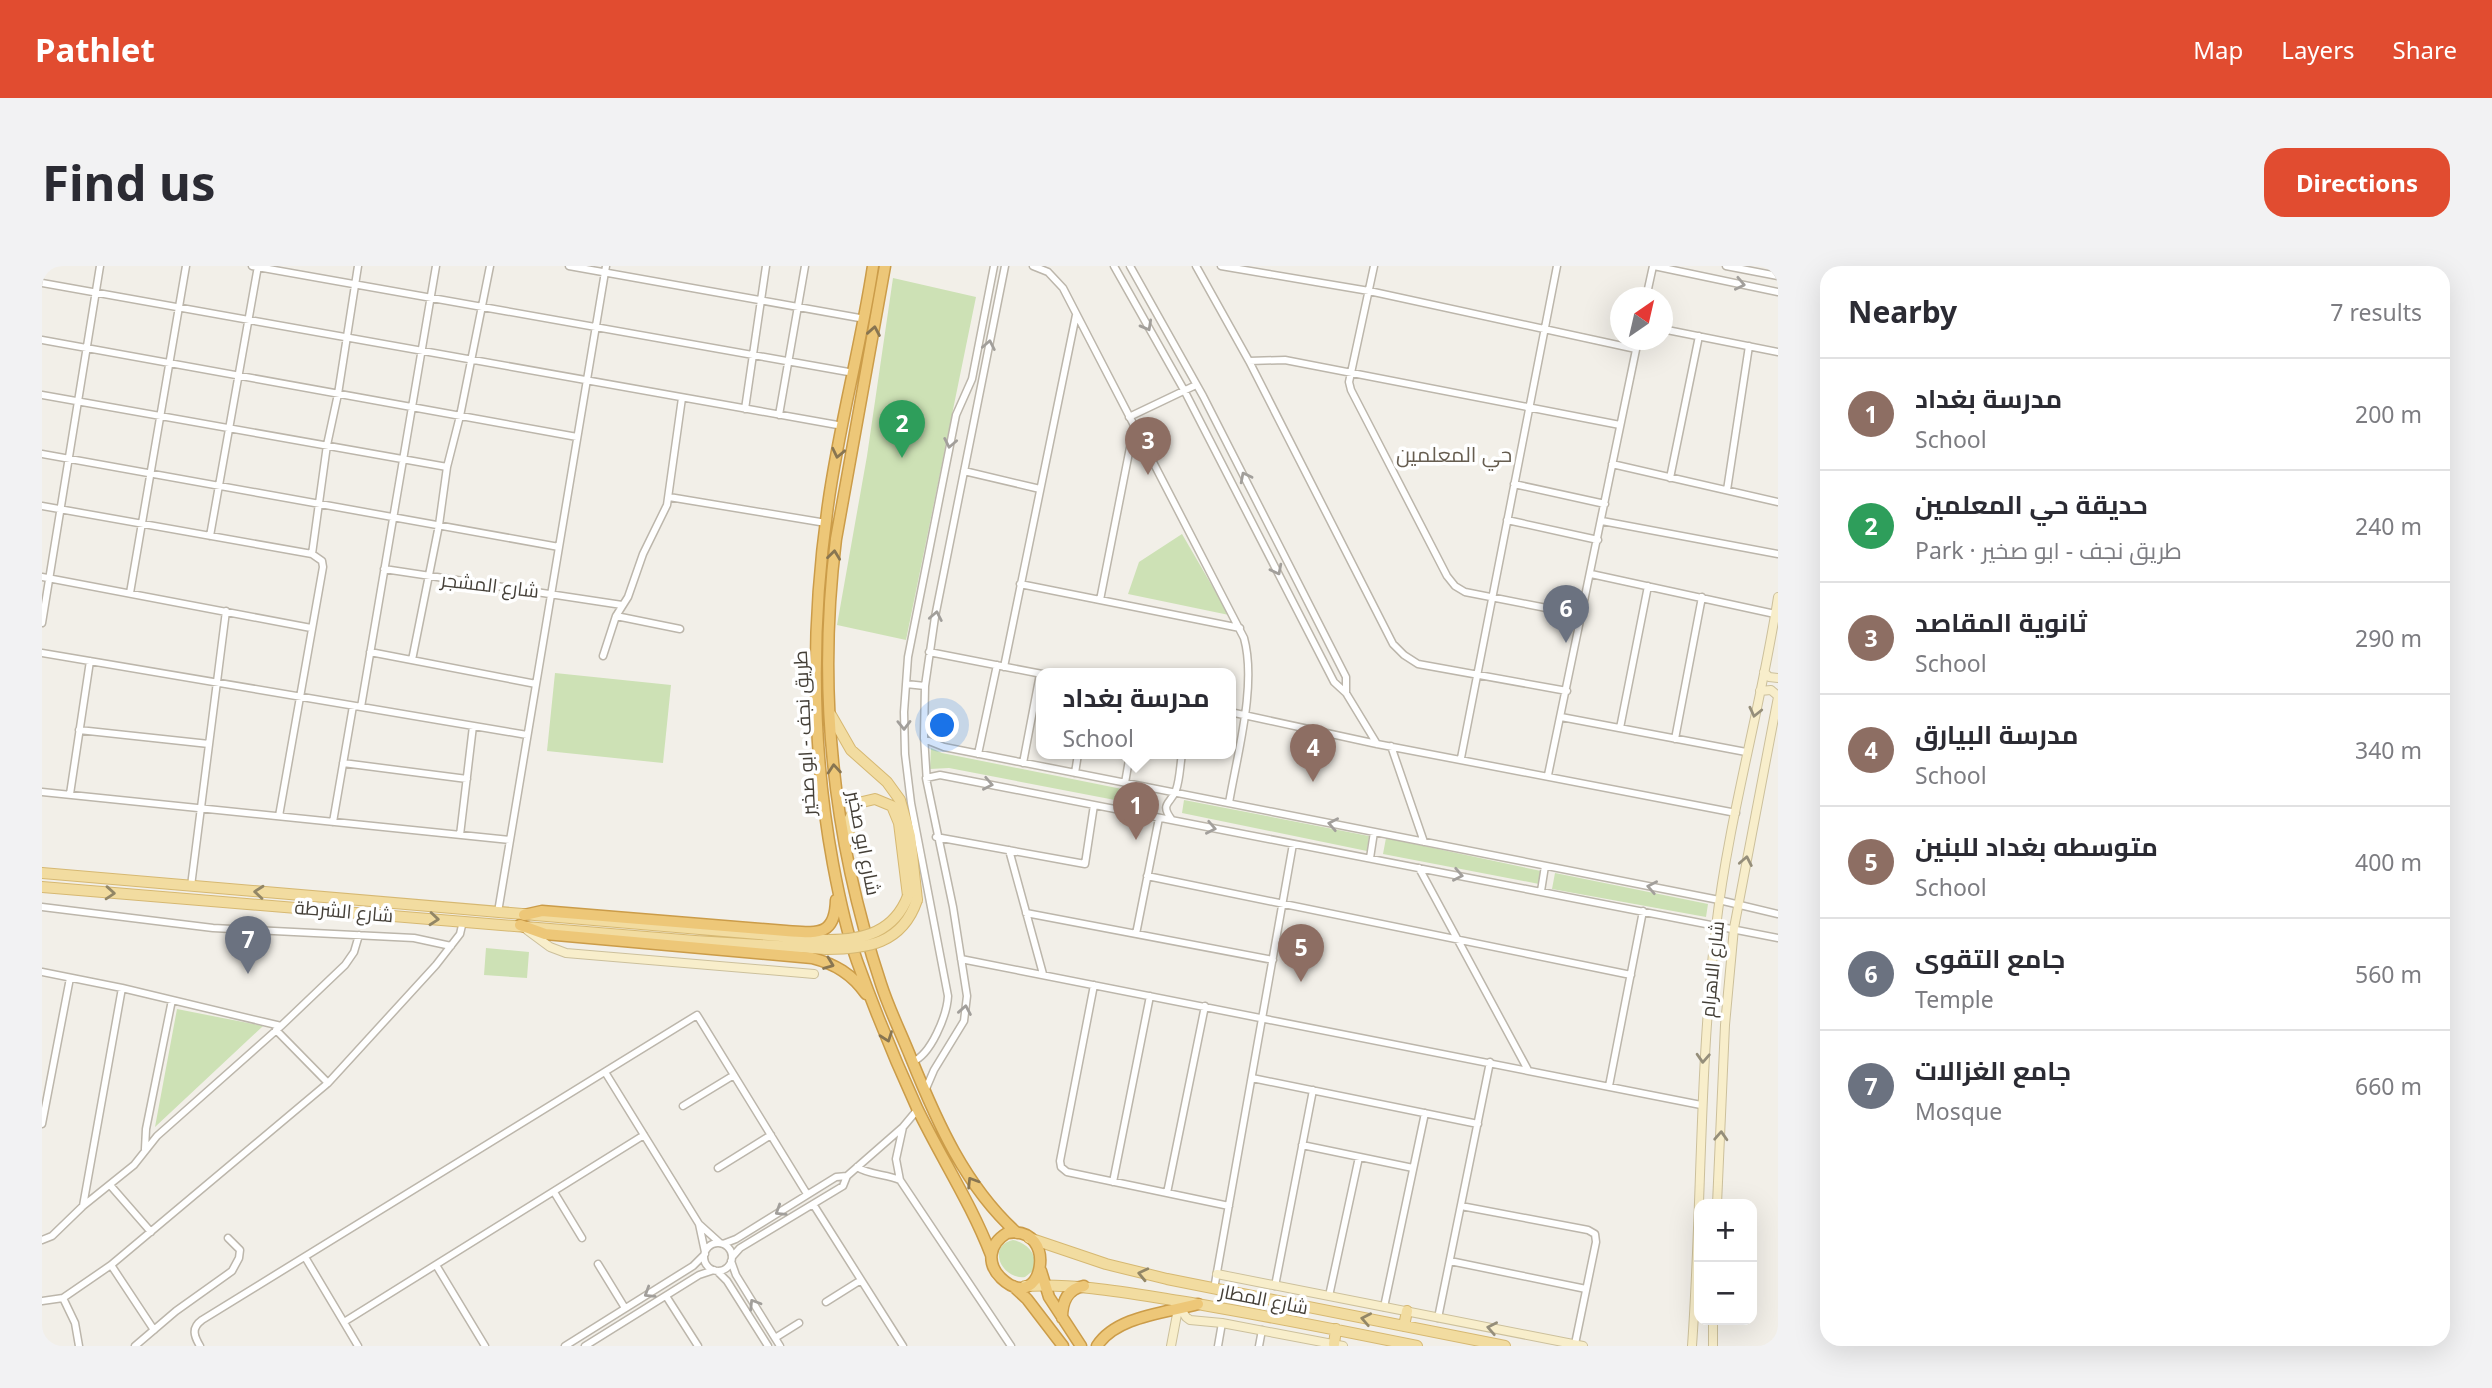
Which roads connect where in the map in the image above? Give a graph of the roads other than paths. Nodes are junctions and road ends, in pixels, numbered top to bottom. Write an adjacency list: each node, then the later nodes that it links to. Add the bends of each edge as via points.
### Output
1 (100, 266): 30 (street)
2 (186, 266): 35 (street)
3 (256, 266): 26 (street); 38 (street)
4 (358, 266): 26 (street)
5 (436, 266): 31 (street)
6 (490, 266): 33 (street)
7 (569, 266): 23 (street)
8 (766, 266): 32 (street)
9 (805, 266): 34 (street)
10 (873, 266): 37 (highway, طريق نجف - ابو صخير)
11 (885, 266): 90 (highway, one-way to 11)
12 (994, 266): 59 (street)
13 (1005, 266): 61 (street, one-way to 13)
14 (1033, 266): 36 (street, via 1048,272 1063,288)
15 (1114, 266): 63 (street, one-way to 63)
16 (1130, 266): 62 (street)
17 (1196, 266): 53 (street)
18 (1221, 266): 28 (street)
19 (1374, 266): 28 (street)
20 (1557, 266): 40 (street)
21 (1653, 266): 27 (street); 29 (street, one-way to 29)
22 (1727, 266): 24 (street)
23 (606, 269): 32 (street); 39 (street)
24 (1778, 276)
25 (42, 284): 30 (street)
26 (355, 284): 31 (street); 43 (street)
27 (1648, 287)
28 (1369, 291): 40 (street); 57 (street)
29 (1778, 292)
30 (96, 293): 35 (street); 47 (street)
31 (430, 298): 33 (street); 49 (street)
32 (761, 300): 34 (street); 51 (street)
33 (482, 307): 39 (street); 52 (street)
34 (798, 307): 37 (street); 54 (street)
35 (179, 308): 38 (street); 55 (street)
36 (1076, 315): 74 (street); 93 (street)
37 (865, 319): 56 (highway, طريق نجف - ابو صخير)
38 (248, 320): 43 (street); 58 (street)
39 (596, 327): 51 (street); 60 (street)
40 (1544, 328): 45 (street); 69 (street)
41 (1673, 331): 42 (street)
42 (1699, 336): 46 (street); 88 (street)
43 (347, 338): 49 (street); 64 (street)
44 (42, 340): 47 (street)
45 (1610, 343)
46 (1749, 346): 50 (street); 94 (street)
47 (87, 348): 55 (street); 67 (street)
48 (1636, 350): 75 (street)
49 (421, 351): 52 (street); 68 (street)
50 (1778, 352)
51 (753, 355): 54 (street); 70 (street)
52 (471, 360): 60 (street); 71 (street)
53 (1249, 360): 57 (street, via 1285,360); 146 (street, via 1393,643 1418,664)
54 (788, 361): 56 (street); 72 (street)
55 (169, 363): 58 (street); 73 (street)
56 (855, 373): 76 (highway, طريق نجف - ابو صخير)
57 (1352, 375): 69 (street); 126 (street, via 1351,390 1447,576 1465,592)
58 (239, 376): 64 (street); 78 (street)
59 (971, 379): 61 (street); 150 (street, one-way to 150, via 956,415)
60 (587, 381): 66 (street); 79 (street)
61 (982, 381): 86 (street)
62 (1196, 384): 63 (street); 109 (street, one-way to 62)
63 (1184, 390): 74 (street); 110 (street)
64 (338, 394): 68 (street); 80 (street)
65 (42, 395): 67 (street)
66 (682, 397): 70 (street); 95 (street)
67 (78, 402): 73 (street); 82 (street)
68 (412, 407): 71 (street); 83 (street)
69 (1527, 408): 75 (street); 91 (street)
70 (745, 409): 72 (street)
71 (460, 415): 79 (street); 85 (street)
72 (779, 415): 76 (street)
73 (160, 416): 78 (street); 87 (street)
74 (1129, 417): 77 (street)
75 (1620, 425): 84 (street)
76 (843, 426): 89 (highway, طريق نجف - ابو صخير, one-way to 89)
77 (1134, 427): 127 (street); 135 (street)
78 (229, 428): 80 (street); 92 (street)
79 (578, 437): 113 (street)
80 (327, 445): 83 (street); 97 (street)
81 (42, 454): 82 (street)
82 (69, 459): 87 (street); 102 (street)
83 (403, 459): 85 (street); 103 (street)
84 (1612, 464): 88 (street); 98 (street)
85 (447, 467): 108 (street)
86 (964, 471): 93 (street); 138 (street, one-way to 86)
87 (150, 474): 92 (street); 107 (street)
88 (1671, 478): 94 (street)
89 (832, 479): 90 (highway); 100 (highway, طريق نجف - ابو صخير)
90 (848, 481): 101 (highway)
91 (1514, 484): 98 (street); 104 (street)
92 (219, 486): 97 (street); 111 (street)
93 (1040, 489): 120 (street)
94 (1727, 490): 96 (street)
95 (669, 497): 106 (street); 128 (street)
96 (1778, 502)
97 (320, 504): 103 (street); 114 (street)
98 (1605, 504): 105 (street)
99 (42, 506): 102 (street)
100 (828, 507): 101 (highway); 106 (highway, طريق نجف - ابو صخير)
101 (842, 509): 159 (highway, شارع ابو صخير, one-way to 101, via 828,622)
102 (60, 510): 107 (street); 119 (street)
103 (393, 517): 108 (street); 116 (street)
104 (1507, 520): 112 (street); 126 (street)
105 (1602, 521): 112 (street); 115 (street)
106 (826, 523): 208 (highway, طريق نجف - ابو صخير, via 817,617 818,737 822,798)
107 (142, 524): 111 (street); 122 (street)
108 (439, 525): 113 (street); 118 (street)
109 (1271, 527): 110 (street); 154 (street, via 1346,677)
110 (1258, 533): 154 (street, one-way to 154, via 1334,682)
111 (210, 536): 114 (street)
112 (1598, 540): 117 (street)
113 (559, 547): 123 (street)
114 (312, 554): 134 (street, via 323,566)
115 (1778, 554)
116 (384, 569): 118 (street, شارع المشجر); 137 (street)
117 (1591, 574): 121 (street); 131 (street)
118 (428, 576): 123 (street, شارع المشجر); 141 (street)
119 (46, 578): 122 (street); 133 (street)
120 (1020, 584): 127 (street); 143 (street)
121 (1648, 586): 124 (street); 164 (street)
122 (130, 593): 129 (street)
123 (551, 593): 128 (street, شارع المشجر); 149 (street)
124 (1702, 597): 130 (street); 168 (street)
125 (1778, 597): 130 (main road, شارع الاهرام)
126 (1492, 598): 131 (street); 146 (street)
127 (1100, 600): 135 (street)
128 (622, 605): 132 (street)
129 (226, 611): 134 (street); 148 (street)
130 (1775, 614): 144 (main road, شارع الاهرام)
131 (1582, 615): 152 (street)
132 (616, 616): 136 (street); 140 (street)
133 (42, 623)
134 (311, 628): 156 (street)
135 (1240, 628): 161 (street, via 1249,663)
136 (680, 629)
137 (370, 652): 141 (street); 158 (street)
138 (929, 652): 143 (street); 151 (street)
139 (42, 653): 142 (street)
140 (603, 656)
141 (412, 660): 149 (street)
142 (90, 661): 148 (street); 165 (street)
143 (1000, 666): 145 (street); 173 (street)
144 (1764, 672): 147 (main road); 153 (main road, شارع الاهرام)
145 (1036, 673)
146 (1475, 675): 152 (street); 174 (street)
147 (1778, 678)
148 (217, 683): 156 (street); 169 (street)
149 (536, 684): 166 (street)
150 (906, 684): 151 (street); 253 (street, one-way to 253, via 908,779 948,996 941,1024 922,1056)
151 (925, 685): 167 (street)
152 (1567, 691): 162 (street)
153 (1760, 691): 155 (main road, via 1771,690); 172 (main road, شارع الاهرام, one-way to 172)
154 (1346, 693): 170 (street)
155 (1778, 696): 220 (main road, شارع الاهرام, one-way to 155)
156 (299, 697): 158 (street); 194 (street)
157 (1036, 699): 179 (street)
158 (357, 706): 163 (street); 178 (street)
159 (828, 708): 213 (highway, شارع ابو صخير, one-way to 159, via 837,806); 217 (main road, via 851,750 900,800 910,836)
160 (1236, 713): 161 (street)
161 (1244, 715): 170 (street); 189 (street)
162 (1561, 717): 164 (street); 181 (street)
163 (473, 726): 166 (street); 182 (street)
164 (1620, 728): 168 (street)
165 (79, 730): 169 (street); 188 (street)
166 (527, 735): 201 (street)
167 (924, 736): 173 (street, via 937,745); 183 (street)
168 (1675, 739): 172 (street)
169 (209, 744): 191 (street)
170 (1377, 744): 171 (street)
171 (1391, 746): 174 (street); 202 (street)
172 (1746, 752): 192 (main road, شارع الاهرام)
173 (978, 754): 179 (street)
174 (1461, 758): 181 (street)
175 (1077, 759): 180 (street)
176 (1129, 759): 184 (street)
177 (1181, 759): 187 (street)
178 (343, 763): 182 (street); 197 (street)
179 (1023, 763): 180 (street)
180 (1074, 773): 184 (street)
181 (1548, 775): 192 (street)
182 (467, 779): 199 (street)
183 (927, 783): 190 (street, one-way to 190, via 926,778 940,775); 200 (street)
184 (1125, 783): 185 (street)
185 (1146, 787): 187 (street); 193 (street, via 1148,802)
186 (42, 792): 188 (street)
187 (1175, 793): 189 (street); 196 (street, via 1166,806)
188 (70, 794): 191 (street)
189 (1229, 803): 198 (street, one-way to 189)
190 (1094, 806): 193 (street); 204 (street, via 1085,864)
191 (201, 808): 194 (street); 211 (street)
192 (1736, 813): 218 (main road, شارع الاهرام)
193 (1136, 814): 195 (street)
194 (279, 816): 197 (street)
195 (1159, 818): 196 (street); 210 (street)
196 (1172, 820): 203 (street, one-way to 203)
197 (333, 822): 199 (street)
198 (1374, 832): 202 (street); 205 (street)
199 (460, 835): 201 (street)
200 (936, 837): 204 (street); 238 (street)
201 (510, 840): 225 (street)
202 (1424, 842): 206 (street)
203 (1293, 844): 205 (street); 219 (street)
204 (1009, 850): 226 (street)
205 (1370, 858): 207 (street)
206 (1545, 866): 214 (street); 218 (street, one-way to 206)
207 (1419, 868): 214 (street, one-way to 214); 235 (street)
208 (835, 872): 228 (highway, via 835,920 821,932 542,911); 250 (highway, طريق نجف - ابو صخير, via 856,959)
209 (42, 873): 211 (main road, شارع الشرطة)
210 (1147, 876): 219 (street); 232 (street)
211 (191, 886): 215 (main road, شارع الشرطة, one-way to 211)
212 (42, 887): 222 (main road, شارع الشرطة, one-way to 222)
213 (855, 889): 217 (main road, via 848,822 858,803 875,799 897,813); 253 (highway, شارع ابو صخير, via 882,987)
214 (1541, 891): 224 (street)
215 (318, 897): 216 (main road, شارع الشرطة); 222 (main road)
216 (337, 898): 223 (main road); 225 (main road, شارع الشرطة)
217 (913, 898): 236 (main road, bridge, via 877,933)
218 (1720, 900): 220 (street); 230 (main road, شارع الاهرام)
219 (1283, 904): 235 (street); 239 (street)
220 (1737, 905): 227 (street); 231 (main road, شارع الاهرام)
221 (42, 907): 233 (street, via 213,928)
222 (316, 909): 223 (main road, شارع الشرطة)
223 (337, 911): 229 (main road, شارع الشرطة, one-way to 229)
224 (1643, 911): 230 (street); 243 (street)
225 (498, 912): 228 (main road, شارع الشرطة)
226 (1026, 913): 232 (street); 242 (street)
227 (1778, 914)
228 (522, 920): 229 (main road, شارع الشرطة); 236 (main road, via 694,929); 236 (main road, شارع الشرطة, via 695,941); 241 (main road, via 550,947 566,953); 250 (highway, one-way to 250, via 545,934 822,961 858,983)
229 (463, 921): 237 (street)
230 (1716, 924): 231 (street); 263 (main road, شارع الاهرام, one-way to 263)
231 (1734, 928): 234 (street); 286 (main road, شارع الاهرام, one-way to 231)
232 (1136, 934): 239 (street)
233 (359, 935): 237 (street, via 414,938); 252 (street, via 345,965)
234 (1778, 938)
235 (1458, 940): 243 (street); 255 (street)
236 (827, 944)
237 (451, 946): 259 (street)
238 (961, 959): 242 (street); 262 (street, one-way to 238, via 966,1013)
239 (1273, 960): 251 (street)
240 (42, 972): 244 (street)
241 (814, 974)
242 (1042, 974): 245 (street)
243 (1631, 975): 260 (street)
244 (71, 978): 246 (street); 267 (street)
245 (1094, 985): 247 (street); 280 (street, via 1060,1164 1067,1172)
246 (122, 988): 248 (street); 288 (street)
247 (1150, 996): 249 (street); 280 (street)
248 (172, 1000): 252 (street); 273 (street)
249 (1205, 1006): 251 (street); 284 (street)
250 (879, 1015): 265 (highway, طريق نجف - ابو صخير, one-way to 265)
251 (1262, 1018): 254 (street); 258 (street)
252 (279, 1028): 259 (street); 273 (street)
253 (912, 1062): 262 (highway, شارع ابو صخير)
254 (1490, 1062): 255 (street); 268 (street)
255 (1528, 1070): 260 (street)
256 (605, 1072): 257 (street, via 697,1015); 270 (street); 300 (street)
257 (734, 1075): 264 (street); 271 (street)
258 (1252, 1078): 261 (street); 289 (street)
259 (328, 1083): 292 (street)
260 (1609, 1086): 263 (street)
261 (1313, 1090): 266 (street); 272 (street)
262 (925, 1093): 293 (highway, one-way to 262, via 988,1205 972,1183)
263 (1701, 1105): 285 (main road, شارع الاهرام)
264 (683, 1106)
265 (918, 1109): 269 (street); 299 (highway, طريق نجف - ابو صخير, via 961,1187)
266 (1425, 1113): 268 (street); 277 (street)
267 (42, 1124)
268 (1478, 1124): 290 (street)
269 (903, 1126): 275 (street); 279 (street, via 897,1159)
270 (644, 1135): 282 (street); 291 (street)
271 (771, 1135): 276 (street); 283 (street)
272 (1302, 1145): 274 (street); 314 (street)
273 (145, 1150): 281 (street)
274 (1359, 1157): 277 (street); 318 (street)
275 (857, 1167): 278 (street); 279 (street)
276 (718, 1168)
277 (1413, 1168): 323 (street)
278 (847, 1176): 283 (street, via 836,1177); 287 (street, via 843,1186)
279 (900, 1180): 351 (street)
280 (1113, 1182): 284 (street)
281 (110, 1185): 288 (street); 292 (street)
282 (554, 1192): 295 (street); 306 (street)
283 (807, 1194): 297 (street, one-way to 297)
284 (1167, 1194): 289 (street)
285 (1701, 1199)
286 (1717, 1199)
287 (813, 1204): 301 (street, via 740,1248); 310 (street)
288 (83, 1206): 296 (street)
289 (1229, 1206): 309 (street)
290 (1461, 1206): 302 (street); 316 (street, via 1592,1231 1596,1242)
291 (699, 1224): 297 (street); 298 (street)
292 (151, 1232): 305 (street)
293 (1022, 1235): 299 (highway, via 998,1239); 307 (highway, via 1039,1252); 315 (main road, شارع المطار, one-way to 293, via 1127,1270)
294 (228, 1238): 334 (street, via 240,1250 232,1270)
295 (582, 1238)
296 (42, 1240)
297 (721, 1244): 298 (street, via 713,1244); 301 (street, via 731,1250)
298 (705, 1253): 308 (street, via 706,1264); 324 (street, one-way to 324, via 696,1264)
299 (990, 1255): 312 (highway, via 999,1275)
300 (305, 1257): 329 (street); 342 (street, via 198,1322 194,1334)
301 (732, 1259): 308 (street, via 727,1268); 337 (street, one-way to 301, via 736,1275)
302 (1450, 1261): 316 (street); 328 (street)
303 (1697, 1262): 360 (main road, شارع الاهرام)
304 (598, 1264): 324 (street)
305 (111, 1265): 319 (street); 334 (street)
306 (436, 1265): 329 (street); 344 (street)
307 (1041, 1270): 311 (highway); 312 (highway, via 1035,1281)
308 (716, 1271): 317 (street, via 703,1273); 348 (street)
309 (1217, 1274): 314 (main road); 315 (street)
310 (861, 1280): 321 (street); 350 (street)
311 (1044, 1285): 312 (main road, شارع المطار); 313 (main road, شارع المطار); 327 (highway)
312 (1017, 1286): 352 (highway)
313 (1084, 1286): 322 (main road, شارع المطار); 327 (highway, via 1067,1295)
314 (1275, 1286): 318 (main road)
315 (1214, 1289): 333 (main road, شارع المطار, one-way to 315)
316 (1586, 1289): 339 (street)
317 (666, 1296): 346 (street); 347 (street)
318 (1329, 1296): 323 (main road)
319 (62, 1298): 320 (street); 340 (street, via 75,1323)
320 (42, 1301)
321 (825, 1302)
322 (1198, 1304): 325 (highway); 335 (main road, شارع المطار)
323 (1384, 1307): 326 (main road)
324 (625, 1308): 345 (street)
325 (1180, 1309): 330 (main road, via 1190,1320); 354 (highway, via 1126,1324); 355 (main road)
326 (1407, 1311): 328 (main road); 333 (main road)
327 (1062, 1318): 353 (highway)
328 (1438, 1318): 339 (main road, one-way to 328)
329 (344, 1322): 343 (street)
330 (1222, 1322): 336 (main road); 356 (street)
331 (799, 1323): 337 (street)
332 (1713, 1325): 361 (main road)
333 (1404, 1326): 359 (main road, شارع المطار)
334 (154, 1329): 341 (street)
335 (1336, 1329): 338 (main road); 358 (main road, شارع المطار)
336 (1262, 1330): 338 (main road); 357 (street)
337 (775, 1338): 349 (street)
338 (1339, 1345)
339 (1579, 1345)
340 (79, 1346)
341 (135, 1346)
342 (200, 1346)
343 (358, 1346)
344 (485, 1346)
345 (565, 1346)
346 (585, 1346)
347 (698, 1346)
348 (768, 1346)
349 (780, 1346)
350 (903, 1346)
351 (1011, 1346)
352 (1063, 1346)
353 (1081, 1346)
354 (1097, 1346)
355 (1171, 1346)
356 (1218, 1346)
357 (1259, 1346)
358 (1417, 1346)
359 (1505, 1346)
360 (1692, 1346)
361 (1713, 1346)

